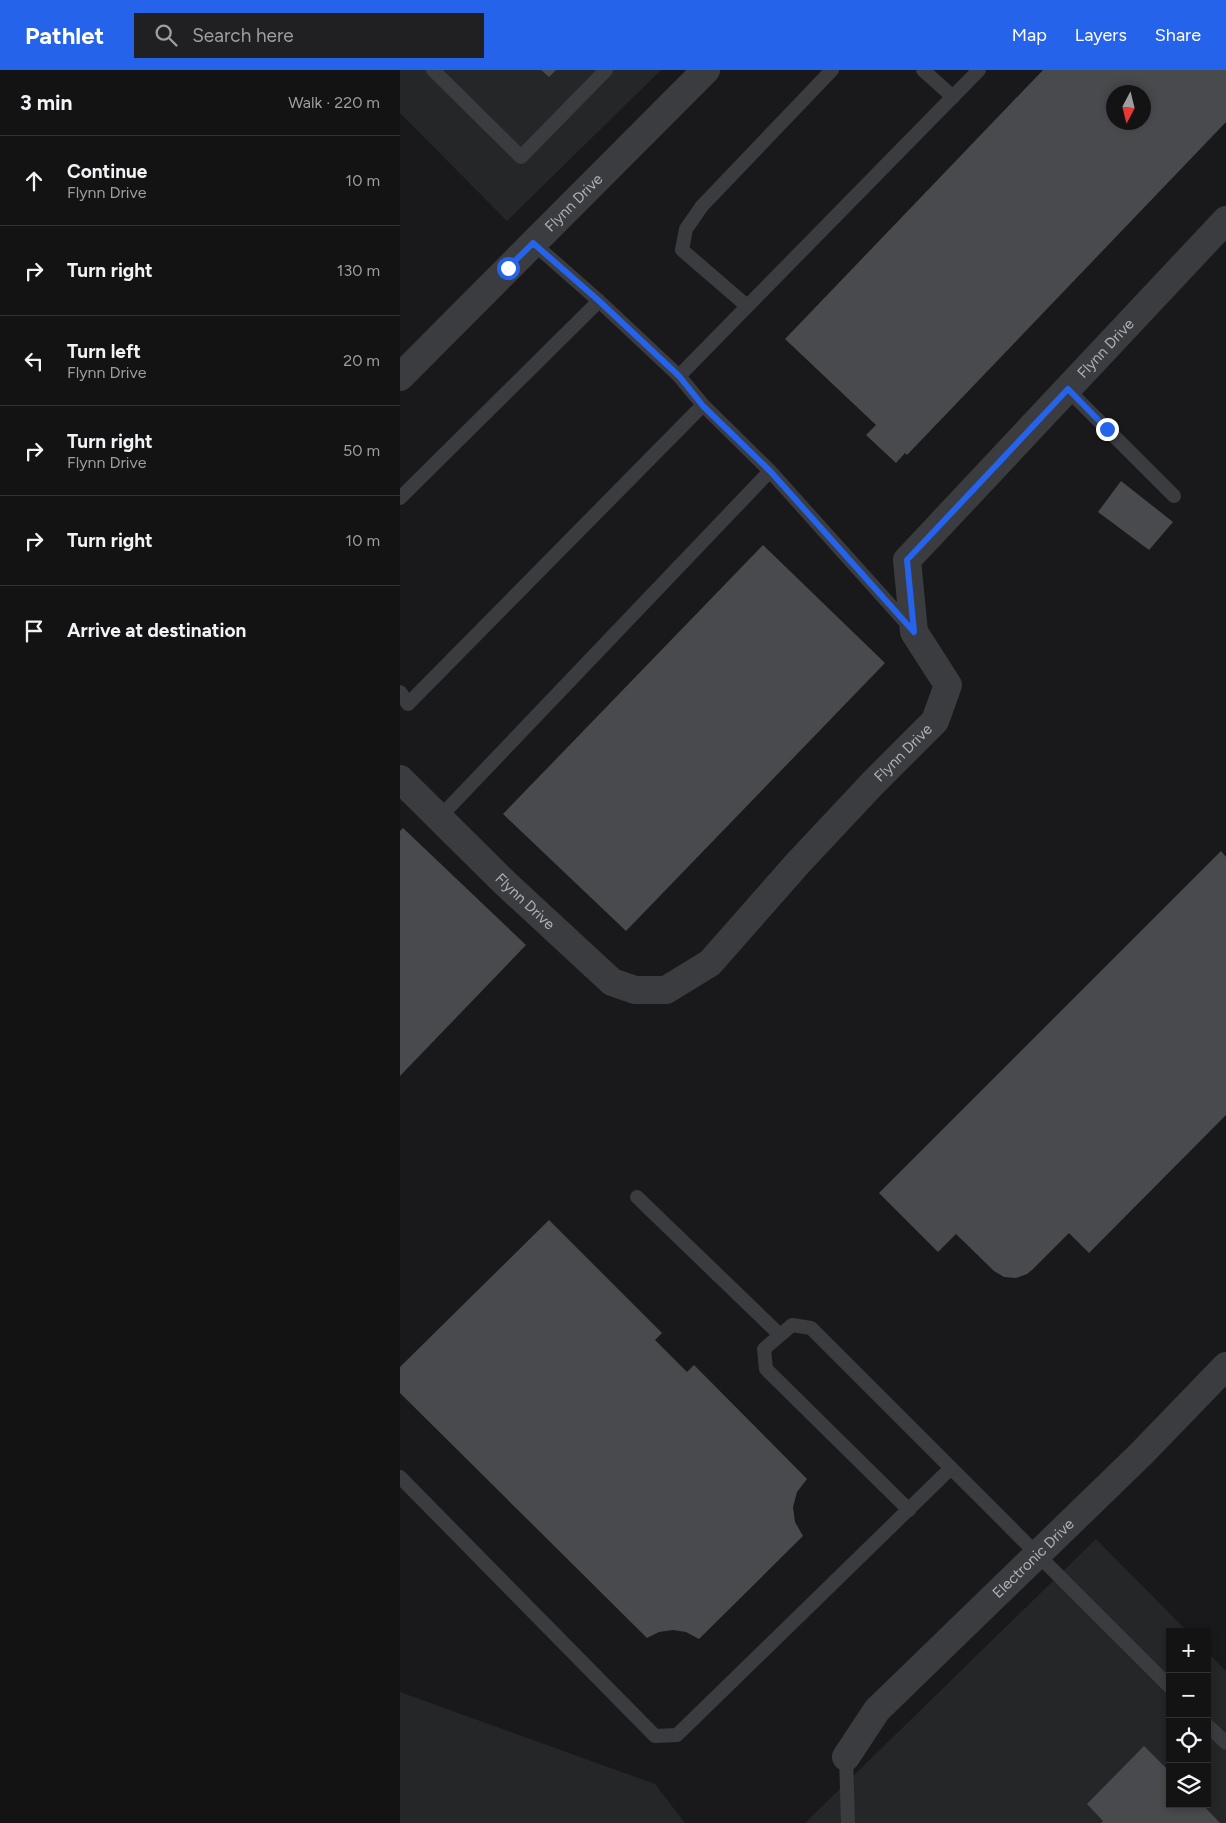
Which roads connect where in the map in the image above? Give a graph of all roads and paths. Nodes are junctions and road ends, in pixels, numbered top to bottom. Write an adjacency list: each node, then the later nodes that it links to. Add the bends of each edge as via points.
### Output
1 (433, 70): 2 (lane, via 521,157)
2 (606, 70)
3 (706, 70): 9 (street, Flynn Drive)
4 (832, 70): 11 (lane, via 702,206 686,229 682,250)
5 (923, 70): 7 (lane)
6 (979, 70): 7 (lane)
7 (954, 97): 11 (lane)
8 (1226, 220): 14 (street, Flynn Drive)
9 (533, 243): 10 (lane); 13 (street, Flynn Drive)
10 (598, 300): 12 (lane); 18 (lane)
11 (747, 306): 12 (lane)
12 (679, 376): 15 (lane)
13 (400, 378)
14 (1068, 389): 17 (lane); 19 (street, Flynn Drive, via 907,560)
15 (703, 406): 16 (lane); 20 (lane, via 408,704)
16 (770, 471): 19 (lane); 22 (lane)
17 (1174, 496)
18 (400, 498)
19 (914, 632): 22 (street, Flynn Drive, via 948,685 935,721 825,834 710,962 666,990 635,990 612,982)
20 (400, 692)
21 (400, 779): 22 (street, Flynn Drive)
22 (439, 818)
23 (637, 1197): 24 (lane)
24 (780, 1335): 26 (lane, via 792,1325 811,1328); 28 (lane, via 764,1349 766,1369)
25 (1226, 1366): 29 (street, Electronic Drive)
26 (951, 1468): 28 (lane); 29 (lane)
27 (400, 1477): 28 (lane, via 656,1736 677,1735)
28 (909, 1510)
29 (1038, 1555): 30 (lane); 33 (street, Electronic Drive, via 877,1710)
30 (1166, 1683)
31 (1211, 1729): 32 (lane)
32 (1226, 1743)
33 (846, 1756): 34 (lane)
34 (848, 1823)

